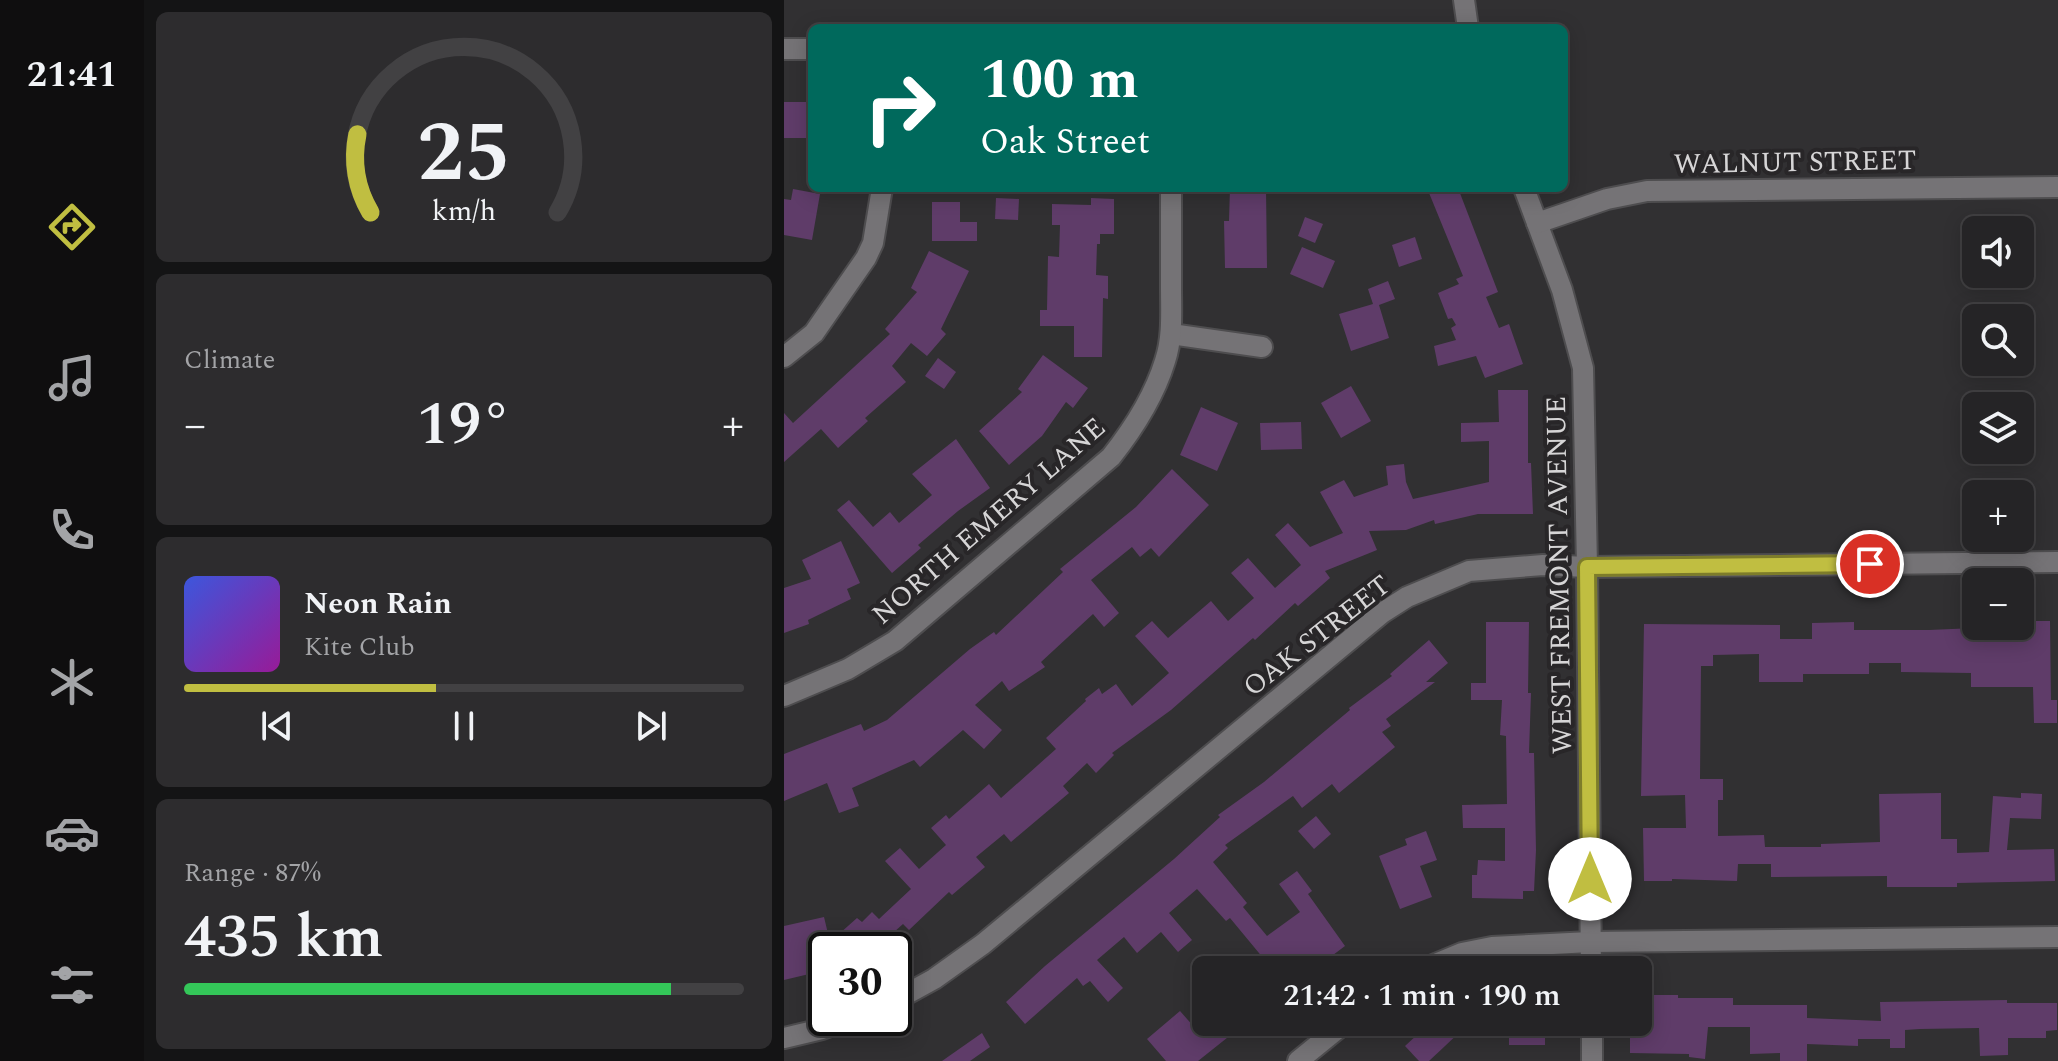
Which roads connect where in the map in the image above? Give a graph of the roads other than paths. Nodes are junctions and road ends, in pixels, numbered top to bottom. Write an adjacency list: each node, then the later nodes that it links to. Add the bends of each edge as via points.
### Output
1 (1464, 0): 2 (street)
2 (1467, 24)
3 (784, 49): 4 (street)
4 (808, 49)
5 (2058, 187): 9 (street, WALNUT STREET, via 1647,191)
6 (881, 192): 12 (street, via 866,258 814,333)
7 (1171, 192): 10 (street, NORTH EMERY LANE)
8 (1525, 192): 9 (street, WEST FREMONT AVENUE)
9 (1537, 223): 14 (street, WEST FREMONT AVENUE, via 1583,368)
10 (1171, 334): 11 (street); 15 (street, NORTH EMERY LANE, via 1144,412 1111,457 895,641 848,669)
11 (1262, 347)
12 (784, 357)
13 (2058, 562): 14 (street, OAK STREET)
14 (1587, 567): 17 (street, WEST FREMONT AVENUE); 20 (street, OAK STREET, via 1469,571 1407,597 983,944)
15 (784, 696)
16 (2058, 937): 17 (street)
17 (1590, 942): 18 (street, via 1492,947); 19 (street, WEST FREMONT AVENUE)
18 (1455, 956)
19 (1590, 956)
20 (912, 991)
21 (808, 1032): 24 (street)
22 (1329, 1036): 25 (street)
23 (1592, 1036): 26 (street)
24 (784, 1038)
25 (1298, 1061)
26 (1592, 1061)

